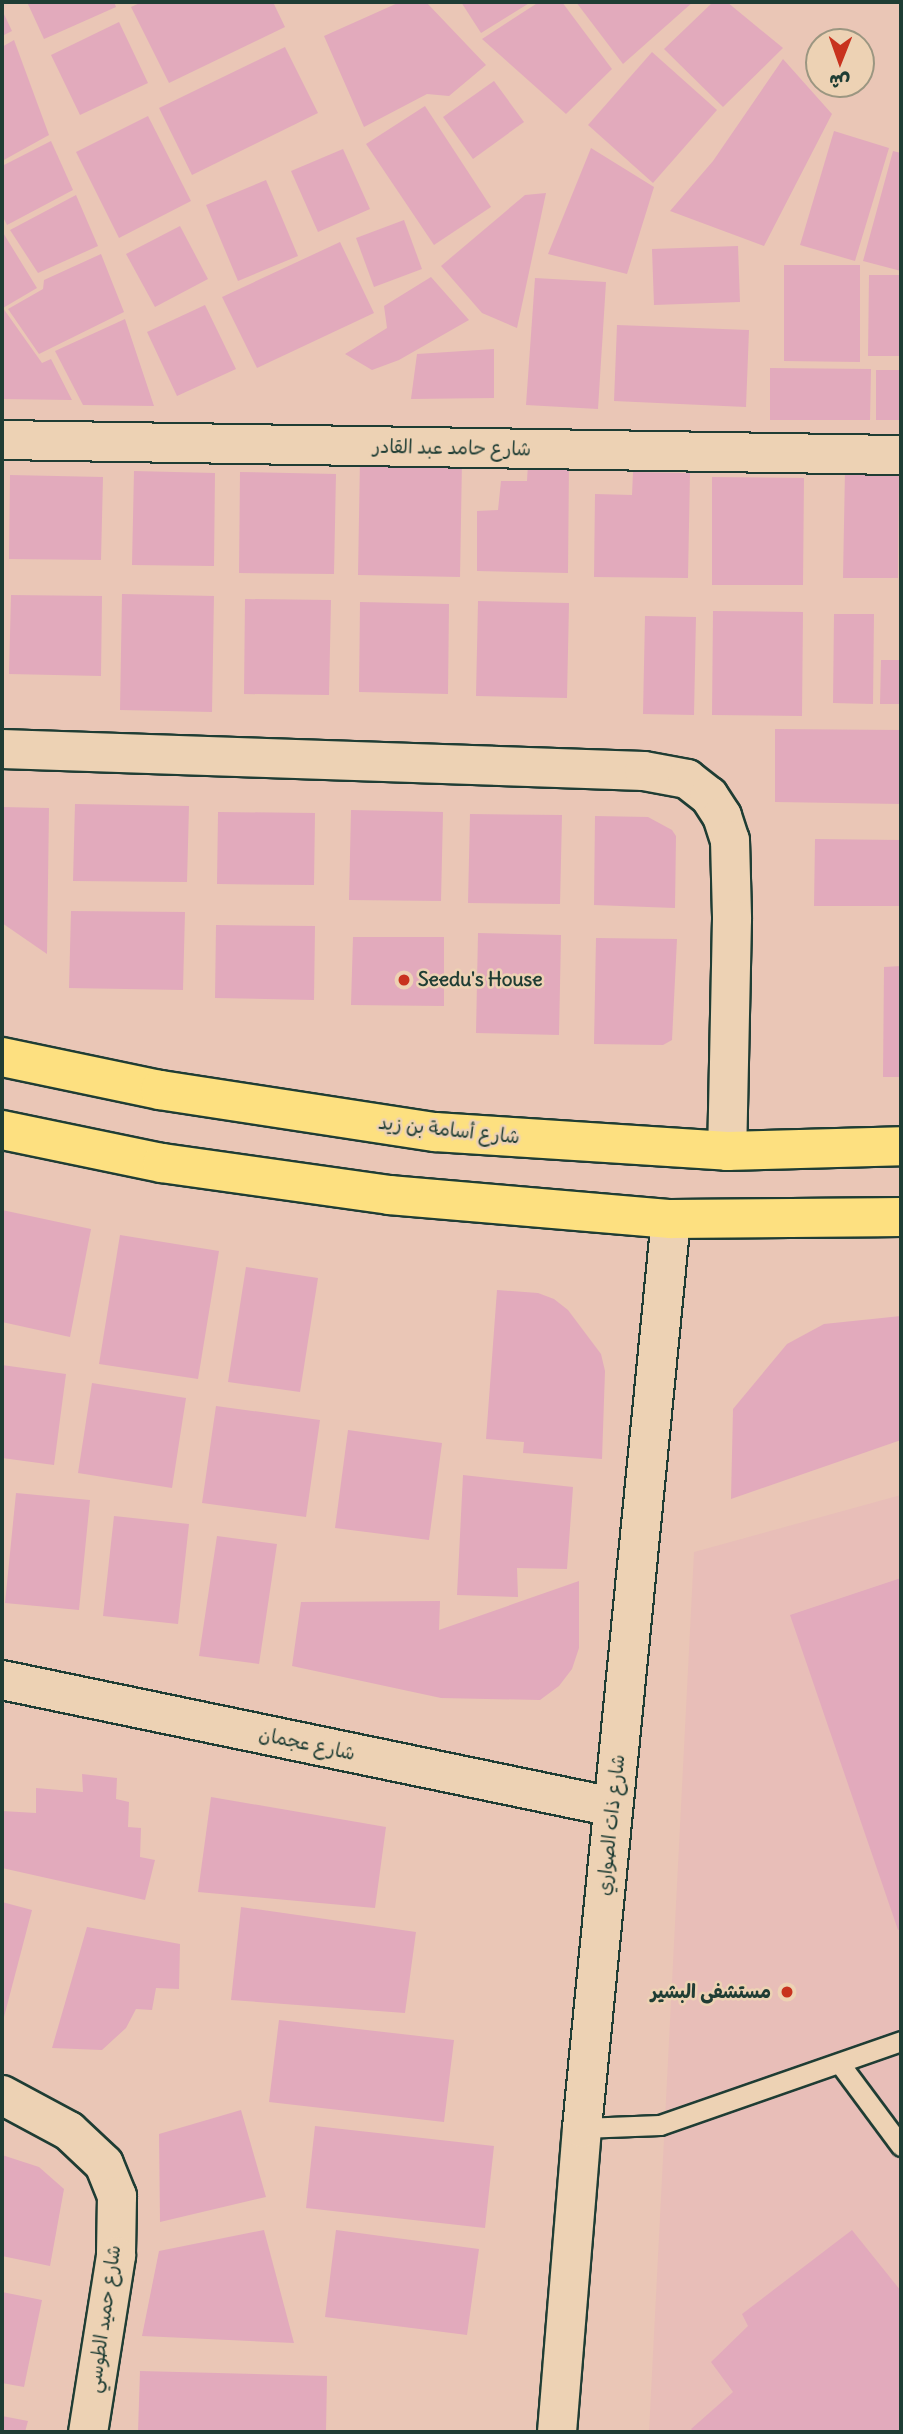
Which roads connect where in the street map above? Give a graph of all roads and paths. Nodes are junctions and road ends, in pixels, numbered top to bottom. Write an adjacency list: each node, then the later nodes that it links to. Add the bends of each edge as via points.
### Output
1 (2, 440): 2 (street, شارع حامد عبد القادر)
2 (901, 456)
3 (2, 749): 7 (street, via 645,771 688,779 709,796 730,840)
4 (2, 1057): 7 (highway, شارع أسامة بن زيد, via 160,1090 435,1132)
5 (2, 1130): 9 (highway, via 162,1163 389,1195)
6 (901, 1146): 7 (highway, شارع أسامة بن زيد)
7 (727, 1151)
8 (901, 1217): 9 (highway)
9 (671, 1219): 11 (street, شارع ذات الصواري)
10 (2, 1680): 11 (street, شارع عجمان)
11 (613, 1807): 15 (street, شارع ذات الصواري)
12 (901, 2041): 13 (lane)
13 (840, 2064): 15 (lane, via 660,2125); 16 (lane)
14 (2, 2095): 17 (street, شارع حميد الطوسي, via 69,2131 104,2164 117,2196 116,2256)
15 (582, 2129): 18 (street, شارع ذات الصواري)
16 (901, 2146)
17 (88, 2432)
18 (556, 2432)

